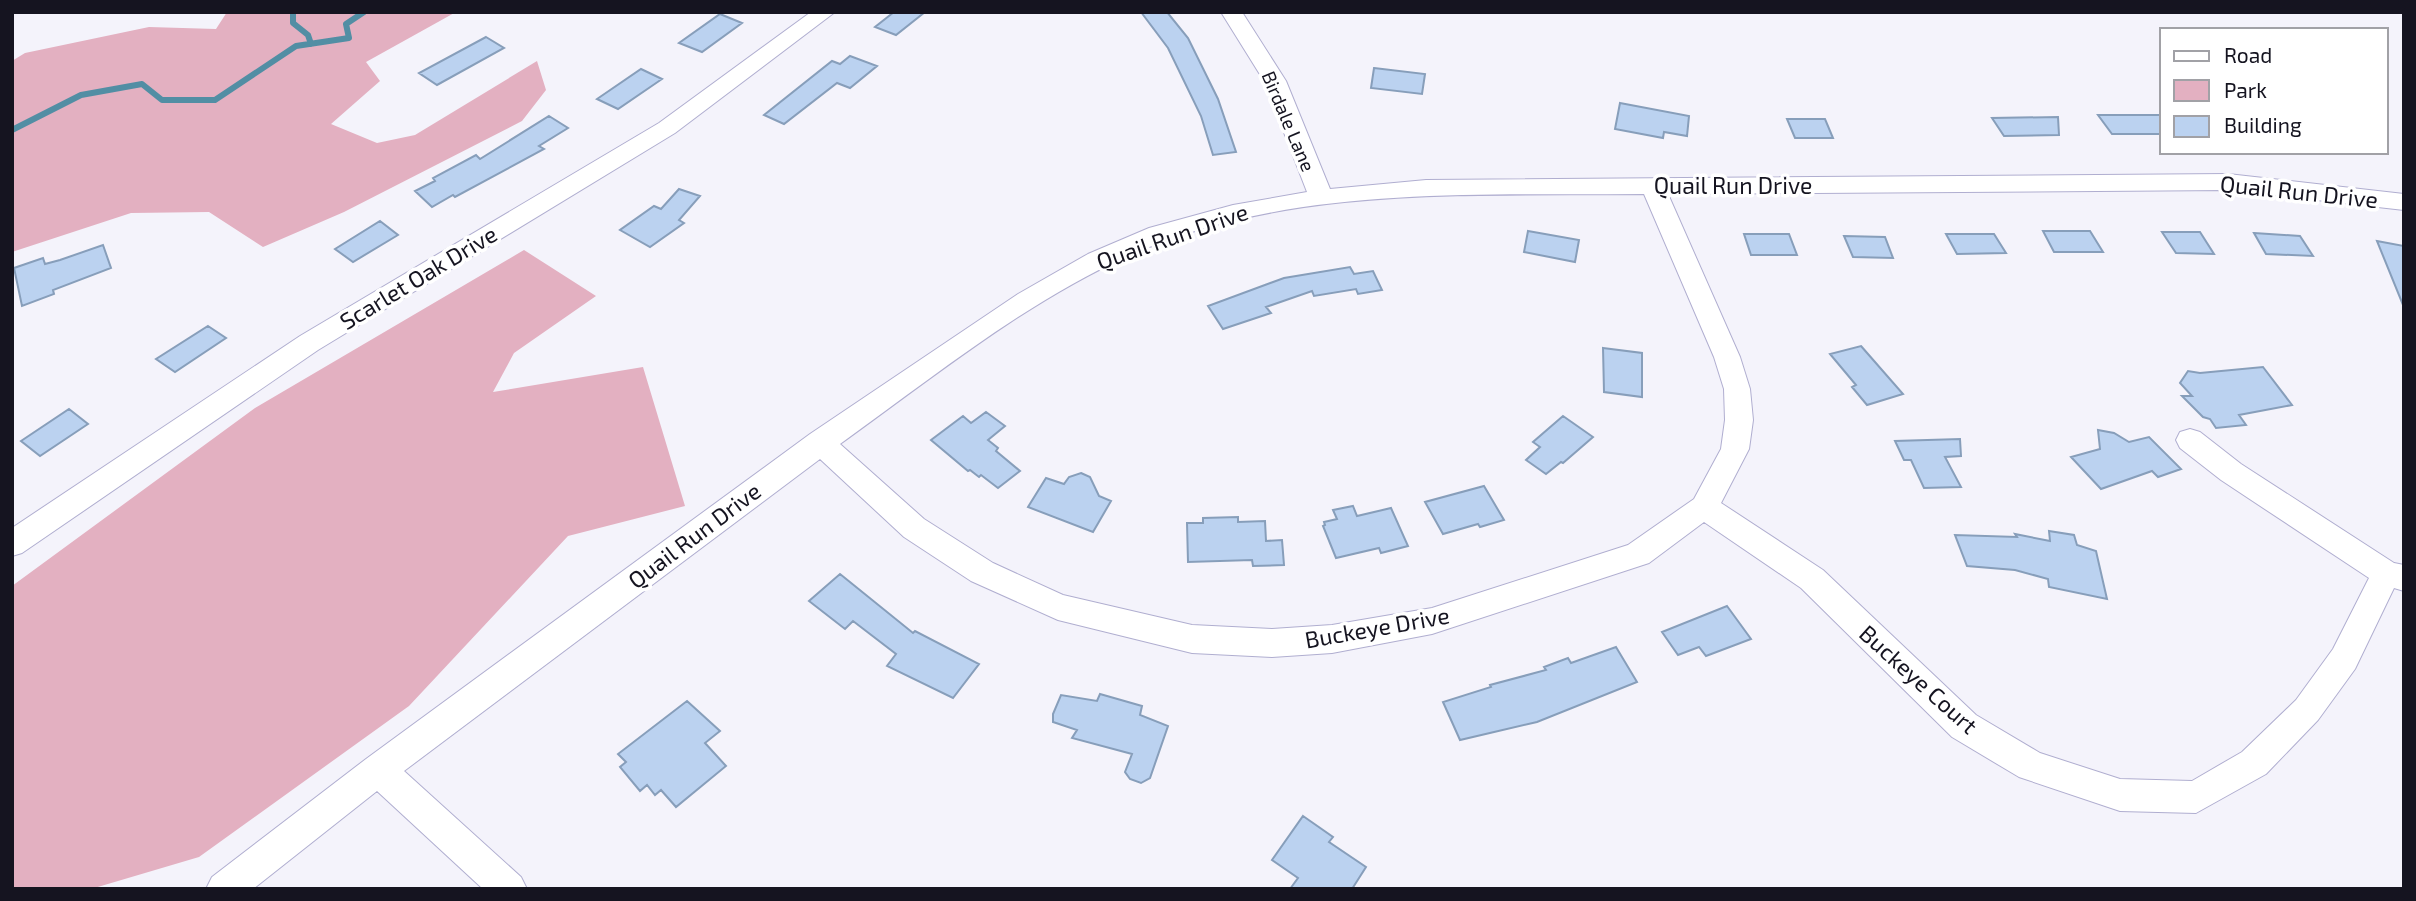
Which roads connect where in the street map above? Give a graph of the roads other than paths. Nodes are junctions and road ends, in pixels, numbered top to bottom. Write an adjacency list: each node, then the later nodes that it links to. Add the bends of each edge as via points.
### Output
1 (825, 12): 9 (street, Scarlet Oak Drive, via 667,128 309,343)
2 (1231, 12): 4 (street, Birdale Lane, via 1275,80)
3 (1652, 185): 4 (street, Quail Run Drive, via 1426,188); 5 (street, Quail Run Drive, via 2228,182); 8 (street, Buckeye Drive, via 1737,389 1735,449)
4 (1321, 196): 7 (street, Quail Run Drive, via 1205,219 1077,269)
5 (2404, 202)
6 (2190, 440): 10 (street, via 2231,472)
7 (820, 442): 8 (street, Buckeye Drive, via 914,528 982,572 1058,607 1192,639 1308,641 1432,621 1638,554); 11 (street, Quail Run Drive)
8 (1704, 506): 10 (street, Buckeye Court, via 1812,579 1964,726 2031,766 2120,795 2196,797 2254,763 2307,710)
9 (12, 544)
10 (2395, 576)
11 (378, 769): 12 (street, Quail Run Drive); 13 (street)
12 (224, 889)
13 (509, 889)

